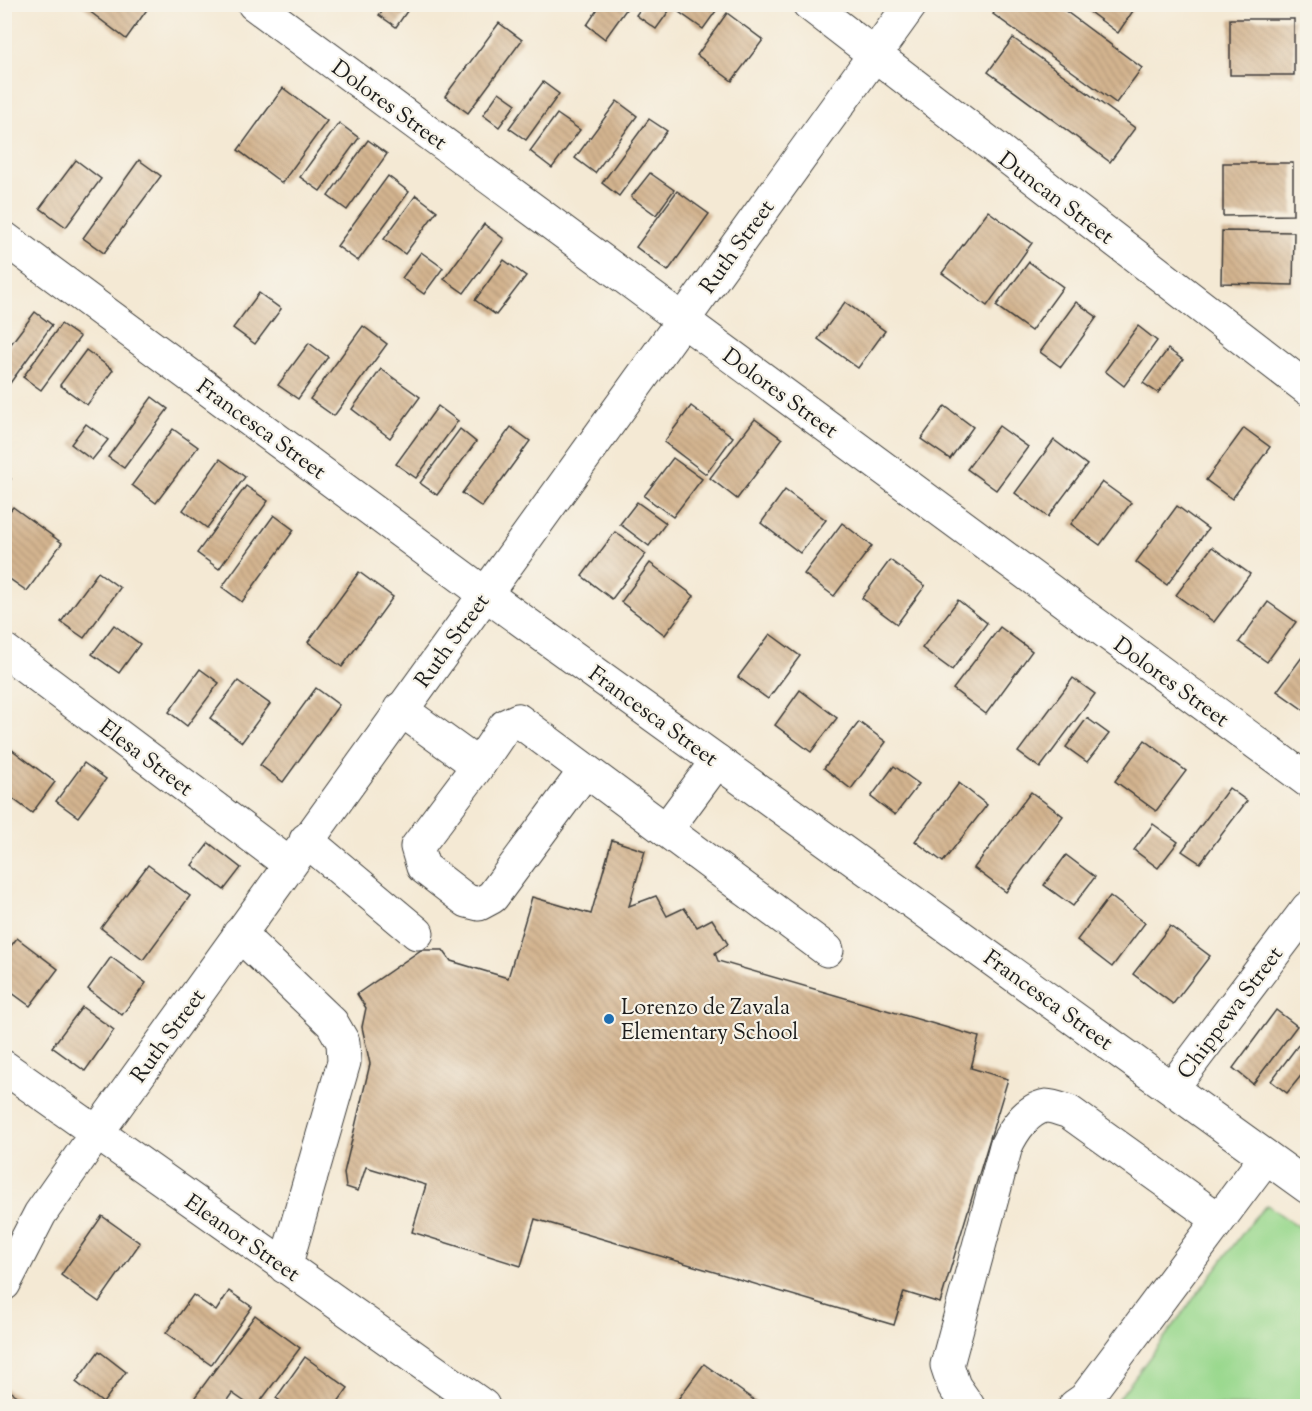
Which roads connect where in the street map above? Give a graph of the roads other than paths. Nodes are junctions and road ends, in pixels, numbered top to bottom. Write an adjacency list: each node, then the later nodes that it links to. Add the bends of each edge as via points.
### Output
1 (254, 4): 6 (street, Dolores Street)
2 (809, 4): 4 (street, Duncan Street)
3 (911, 4): 4 (street, Ruth Street)
4 (873, 56): 6 (street, Ruth Street); 7 (street, Duncan Street)
5 (4, 238): 8 (street, Francesca Street)
6 (683, 320): 8 (street, Ruth Street); 14 (street, Dolores Street)
7 (1308, 389)
8 (484, 593): 10 (street, Ruth Street); 11 (street, Francesca Street)
9 (4, 650): 16 (street, Elesa Street)
10 (400, 710): 12 (street); 16 (street, Ruth Street)
11 (717, 761): 15 (street); 22 (street, Francesca Street)
12 (480, 763): 13 (street, via 505,726 518,720); 13 (street, via 417,847 423,867 467,901 479,904 492,897)
13 (585, 771): 15 (street)
14 (1308, 782)
15 (666, 830): 20 (street)
16 (298, 852): 18 (street, Elesa Street); 19 (street, Ruth Street)
17 (1308, 908): 22 (street, Chippewa Street)
18 (417, 933)
19 (239, 934): 23 (street, Ruth Street); 27 (street, via 332,1023 342,1042 344,1062)
20 (827, 950)
21 (4, 1067): 23 (street, Eleanor Street)
22 (1172, 1088): 24 (street, Francesca Street)
23 (96, 1134): 27 (street, Eleanor Street); 28 (street, Ruth Street, via 40,1214)
24 (1266, 1157): 25 (street, Francesca Street); 26 (street)
25 (1308, 1187)
26 (1218, 1219): 30 (street, via 1069,1112 1046,1106 1031,1113 1013,1130 1006,1146 947,1365 954,1386); 31 (street, via 1085,1399)
27 (285, 1267): 29 (street, Eleanor Street)
28 (4, 1284)
29 (483, 1407)
30 (968, 1407)
31 (1075, 1407)

